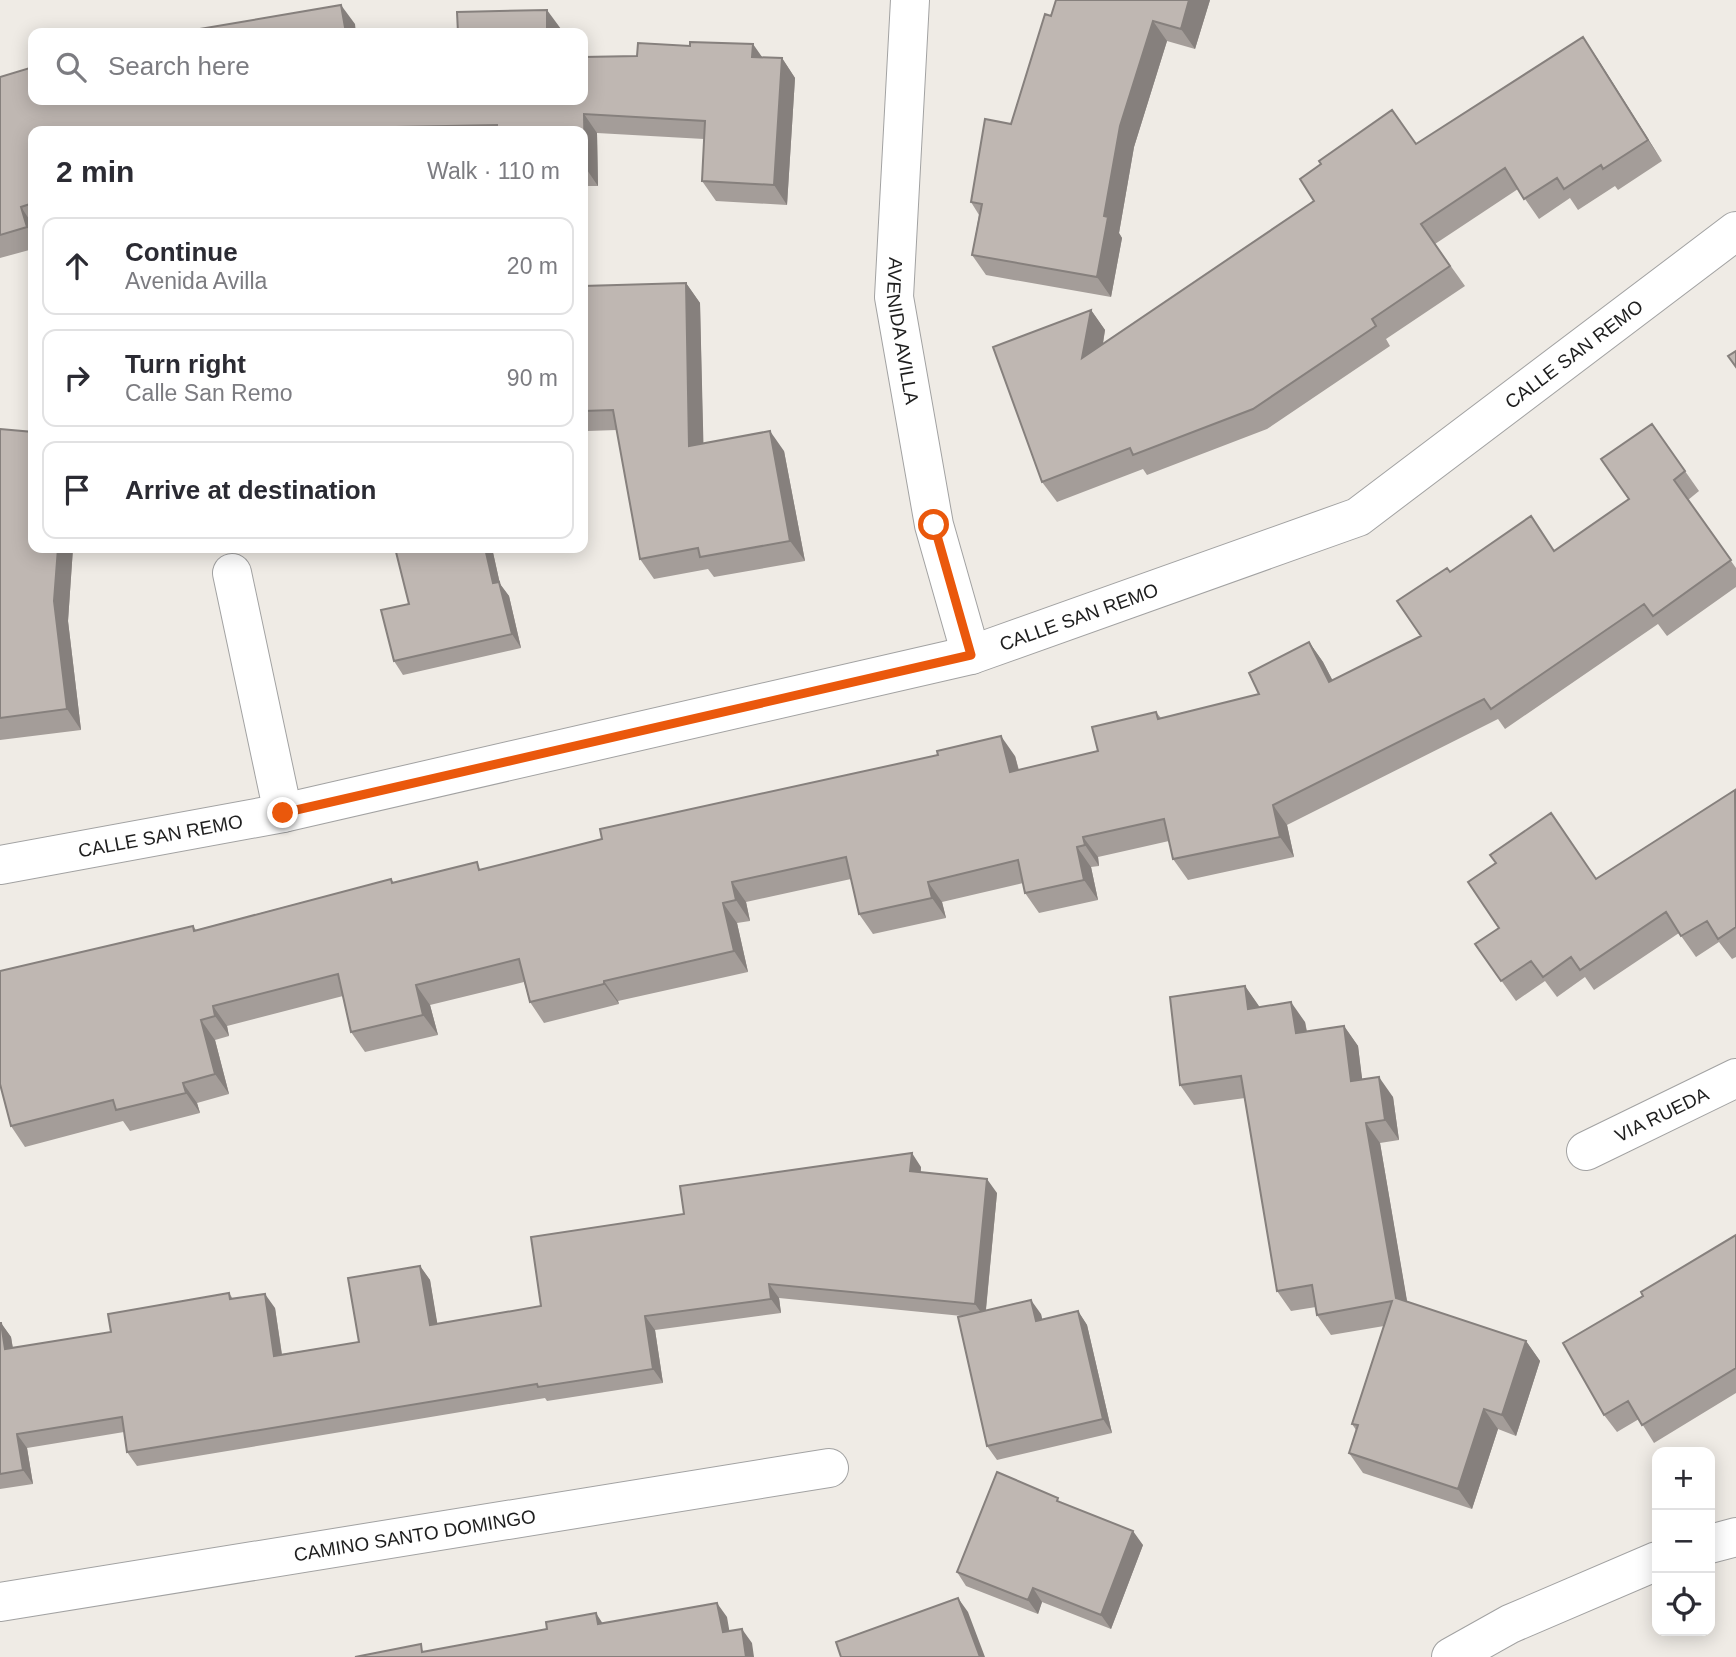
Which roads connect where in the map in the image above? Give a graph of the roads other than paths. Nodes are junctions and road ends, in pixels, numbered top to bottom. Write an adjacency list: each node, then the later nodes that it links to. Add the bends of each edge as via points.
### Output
1 (910, 0): 4 (street, AVENIDA AVILLA, via 894,297 934,525)
2 (1736, 231): 4 (street, CALLE SAN REMO, via 1358,517)
3 (232, 573): 5 (street)
4 (971, 655): 5 (street, CALLE SAN REMO)
5 (283, 813): 6 (street, CALLE SAN REMO)
6 (0, 865)
7 (1736, 1078): 8 (street, VIA RUEDA)
8 (1586, 1150)
9 (829, 1468): 13 (street, CAMINO SANTO DOMINGO)
10 (1736, 1537): 11 (street)
11 (1715, 1543)
12 (1652, 1563): 14 (street, via 1510,1624)
13 (0, 1602)
14 (1451, 1657)

